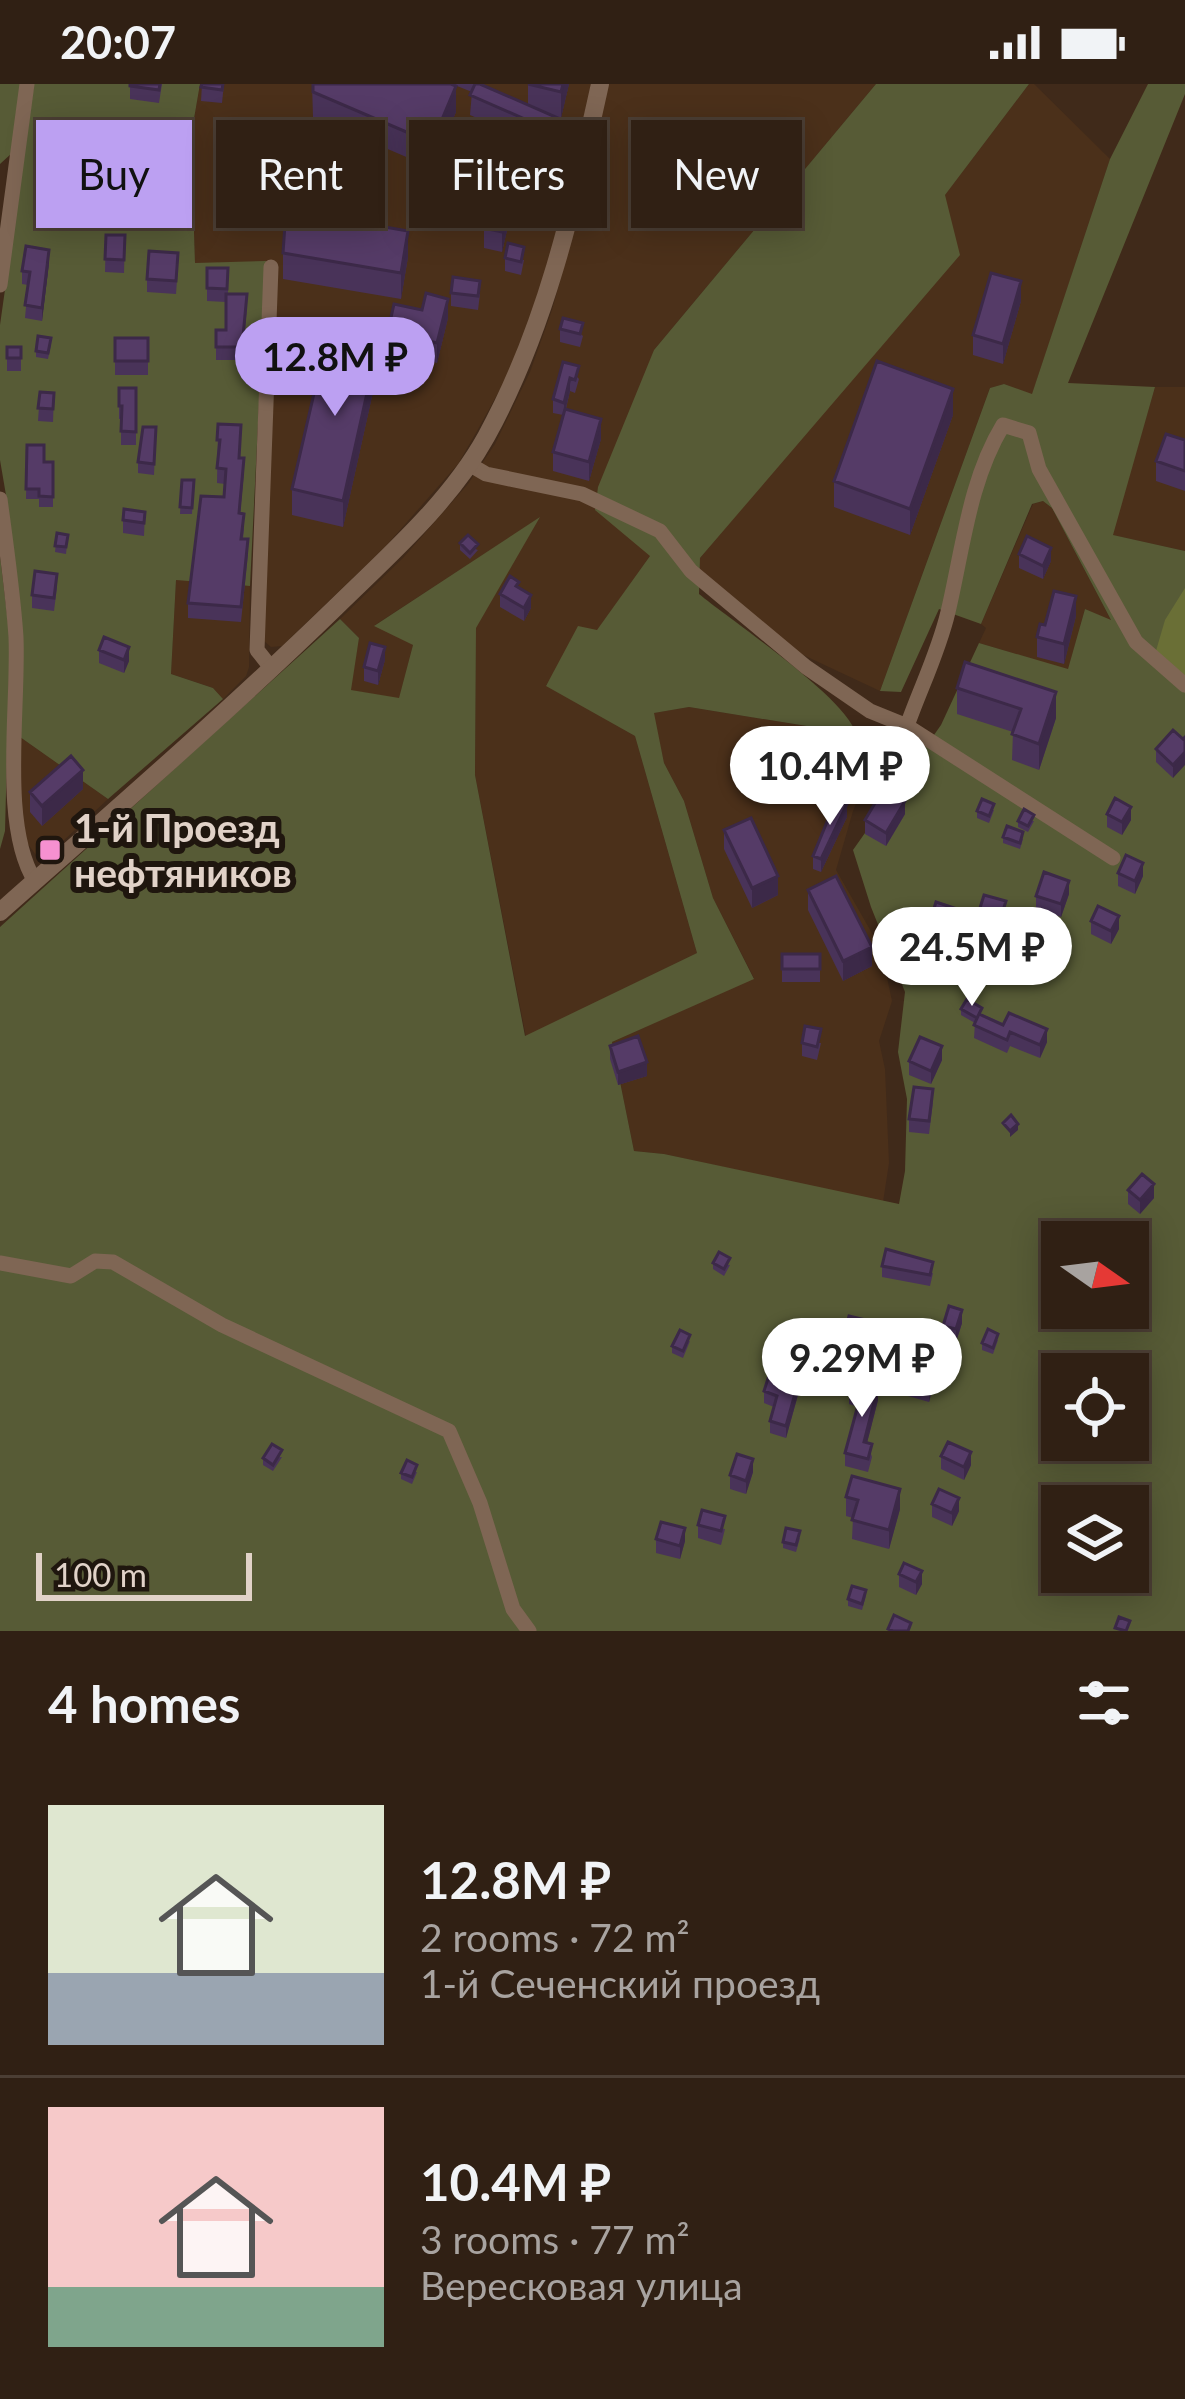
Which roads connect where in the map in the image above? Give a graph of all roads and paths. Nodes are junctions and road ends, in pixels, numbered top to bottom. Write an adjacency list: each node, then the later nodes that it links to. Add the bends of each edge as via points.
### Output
1 (27, 84): 3 (street)
2 (600, 84): 6 (street, via 547,301)
3 (8, 174): 5 (street)
4 (271, 267): 8 (street, via 257,650)
5 (0, 285)
6 (469, 464): 8 (street); 10 (street, via 582,494 660,531 691,571 806,667)
7 (0, 499): 12 (street, via 16,639 10,830)
8 (272, 669): 12 (street)
9 (1185, 685): 10 (street, via 1136,642 1039,469 1029,433 1003,425 986,452 948,613)
10 (907, 726): 11 (street)
11 (1113, 858)
12 (35, 881): 13 (street)
13 (0, 912)
14 (0, 1264): 15 (street, via 71,1276 95,1261 113,1262 221,1325 449,1431)
15 (529, 1631)

